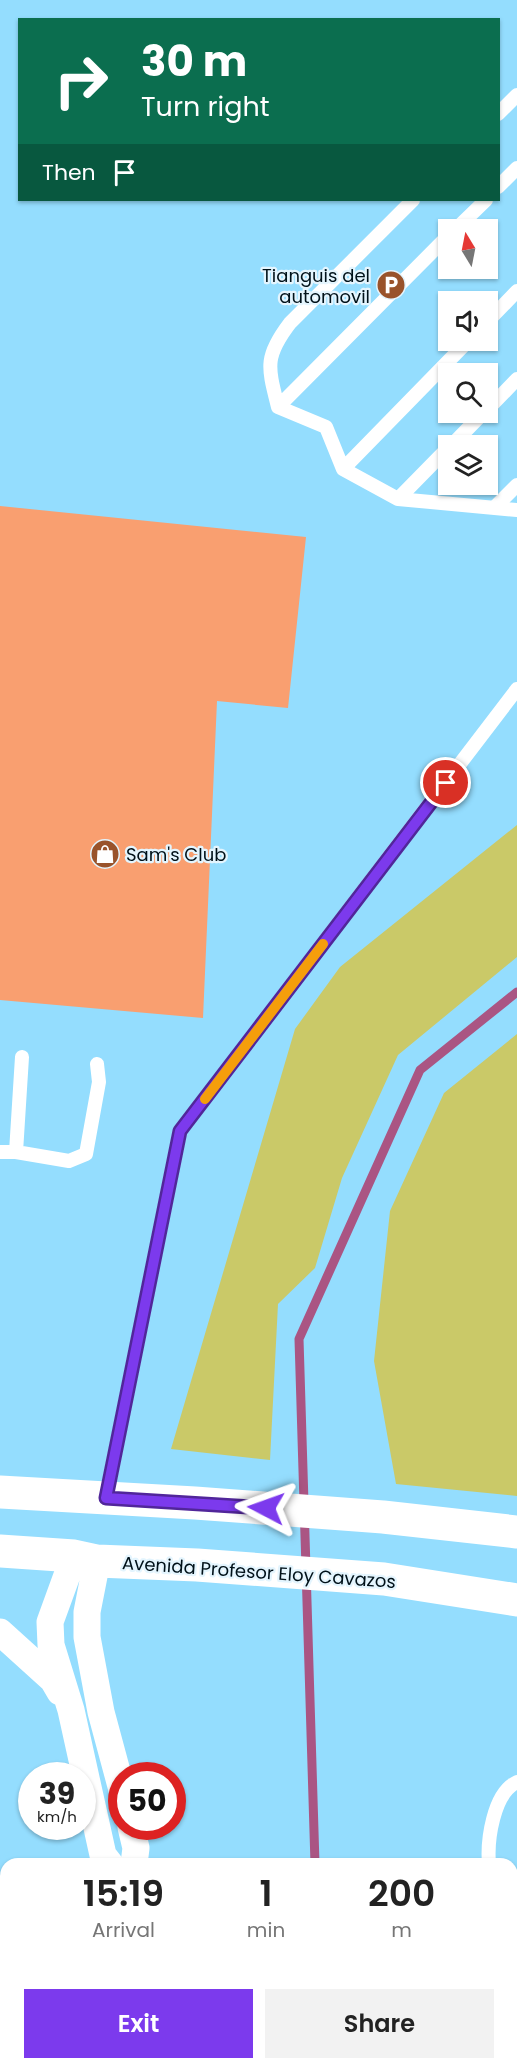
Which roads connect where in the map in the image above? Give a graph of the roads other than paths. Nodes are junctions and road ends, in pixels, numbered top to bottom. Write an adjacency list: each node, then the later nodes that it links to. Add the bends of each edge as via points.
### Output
1 (517, 94): 2 (lane)
2 (500, 112)
3 (517, 168): 4 (lane)
4 (500, 185)
5 (412, 201): 14 (lane, via 276,341 269,369)
6 (485, 201): 7 (lane)
7 (466, 219)
8 (438, 246): 14 (lane)
9 (517, 291): 10 (lane)
10 (498, 311)
11 (458, 351): 18 (lane)
12 (517, 379): 13 (lane)
13 (498, 399)
14 (278, 407): 18 (lane, via 326,427)
15 (473, 423): 16 (lane)
16 (462, 435)
17 (438, 459): 20 (lane)
18 (343, 469): 20 (lane)
19 (517, 485): 21 (lane)
20 (398, 499): 21 (lane)
21 (494, 508): 22 (lane)
22 (517, 510)
23 (517, 689): 29 (lane, via 180,1131)
24 (22, 1057): 27 (lane)
25 (97, 1064): 27 (lane, via 99,1082 86,1154 69,1161)
26 (0, 1152): 27 (lane)
27 (15, 1152)
28 (0, 1492): 29 (main road)
29 (106, 1498): 30 (main road, via 382,1516)
30 (517, 1532)
31 (0, 1551): 32 (main road, Avenida Profesor Eloy Cavazos)
32 (86, 1558): 33 (main road, Avenida Profesor Eloy Cavazos, via 384,1579); 35 (street, via 50,1622 51,1645); 36 (street, via 87,1637)
33 (517, 1600)
34 (0, 1632): 35 (street, via 52,1680)
35 (71, 1710): 39 (street)
36 (114, 1762)
37 (517, 1782): 41 (lane, via 502,1796 493,1819)
38 (134, 1840): 40 (street)
39 (105, 1858)
40 (135, 1858)
41 (489, 1858)

